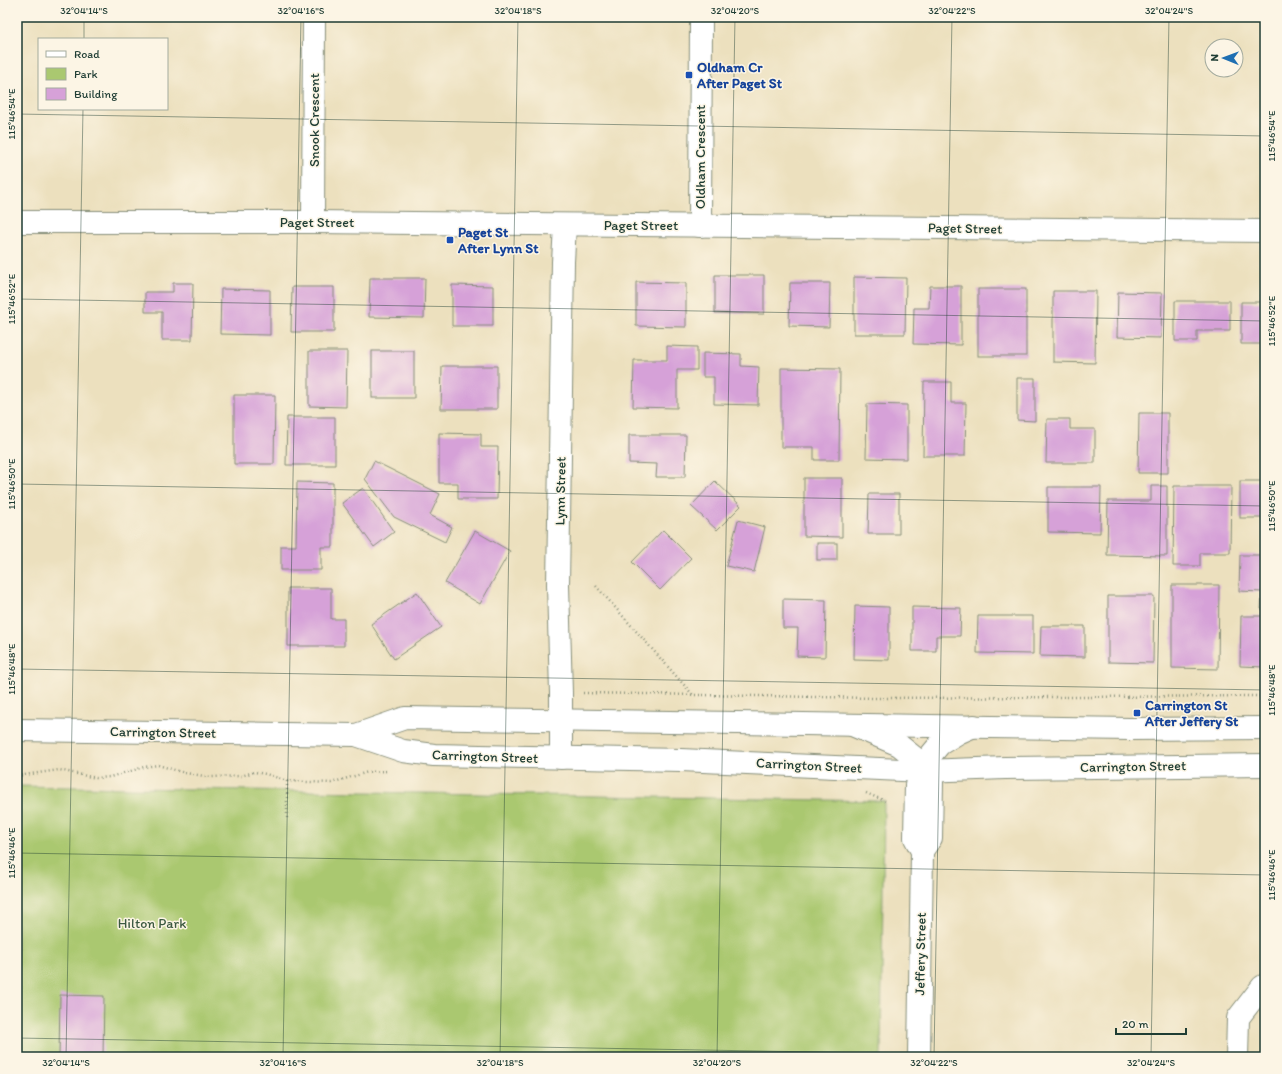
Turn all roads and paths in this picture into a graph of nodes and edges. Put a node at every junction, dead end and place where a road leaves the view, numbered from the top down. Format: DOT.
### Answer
graph roads {
  1 [pos="314,17"];
  2 [pos="701,17"];
  3 [pos="17,222"];
  4 [pos="313,222"];
  5 [pos="565,225"];
  6 [pos="700,226"];
  7 [pos="1265,231"];
  8 [pos="596,586"];
  9 [pos="582,693"];
  10 [pos="693,695"];
  11 [pos="1265,696"];
  12 [pos="561,720"];
  13 [pos="849,724"];
  14 [pos="974,726"];
  15 [pos="1265,728"];
  16 [pos="17,730"];
  17 [pos="356,735"];
  18 [pos="561,758"];
  19 [pos="1265,765"];
  20 [pos="924,770"];
  21 [pos="287,781"];
  22 [pos="287,819"];
  23 [pos="1265,985"];
  24 [pos="919,1057"];
  25 [pos="1237,1057"];
  1 -- 4 [label="street, Snook Crescent"];
  2 -- 6 [label="street, Oldham Crescent"];
  3 -- 4 [label="street, Paget Street"];
  4 -- 5 [label="street, Paget Street"];
  5 -- 6 [label="street, Paget Street"];
  5 -- 12 [label="street, Lynn Street"];
  6 -- 7 [label="street, Paget Street"];
  8 -- 10 [label="path"];
  9 -- 10 [label="path"];
  10 -- 11 [label="path"];
  12 -- 13 [label="street, Carrington Street"];
  12 -- 17 [label="street, Carrington Street"];
  12 -- 18 [label="street, Lynn Street"];
  13 -- 14 [label="street, Carrington Street"];
  13 -- 20 [label="street"];
  14 -- 15 [label="street, Carrington Street"];
  14 -- 20 [label="street, Jeffery Street"];
  16 -- 17 [label="street, Carrington Street"];
  17 -- 18 [label="street, Carrington Street"];
  18 -- 20 [label="street, Carrington Street"];
  19 -- 20 [label="street, Carrington Street"];
  20 -- 24 [label="street, Jeffery Street"];
  21 -- 22 [label="path"];
  23 -- 25 [label="street"];
}
